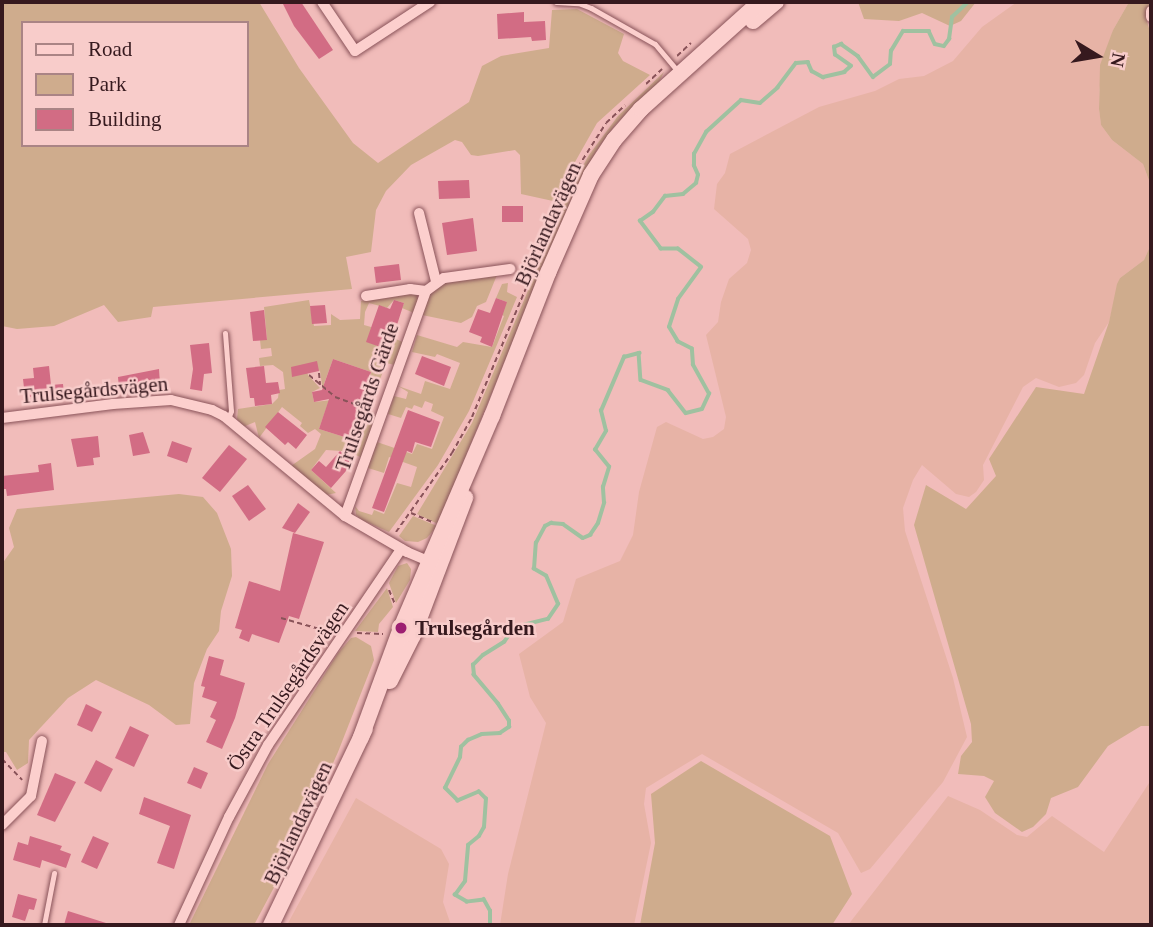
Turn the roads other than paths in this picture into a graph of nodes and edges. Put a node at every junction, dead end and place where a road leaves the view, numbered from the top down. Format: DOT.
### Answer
graph roads {
  1 [pos="322,2"];
  2 [pos="430,2"];
  3 [pos="556,2"];
  4 [pos="760,2"];
  5 [pos="776,2"];
  6 [pos="1151,11"];
  7 [pos="1151,17"];
  8 [pos="680,74"];
  9 [pos="419,213"];
  10 [pos="510,269"];
  11 [pos="436,281"];
  12 [pos="426,291"];
  13 [pos="366,296"];
  14 [pos="225,333"];
  15 [pos="2,418"];
  16 [pos="228,419"];
  17 [pos="345,516"];
  18 [pos="401,549"];
  19 [pos="435,563"];
  20 [pos="42,741"];
  21 [pos="2,825"];
  22 [pos="54,873"];
  23 [pos="44,925"];
  24 [pos="179,925"];
  25 [pos="271,925"];
  1 -- 2 [label="street"];
  3 -- 8 [label="lane"];
  4 -- 8 [label="street, Björlandavägen"];
  5 -- 8 [label="street, Björlandavägen"];
  6 -- 7 [label="street"];
  8 -- 19 [label="street, Björlandavägen"];
  9 -- 11 [label="street"];
  10 -- 11 [label="street"];
  11 -- 12 [label="street, Trulsegårds Gärde"];
  12 -- 13 [label="street, Trulsegårds Gärde"];
  12 -- 17 [label="street, Trulsegårds Gärde"];
  14 -- 16 [label="lane"];
  15 -- 16 [label="street, Trulsegårdsvägen"];
  16 -- 17 [label="street, Trulsegårdsvägen"];
  17 -- 18 [label="street, Trulsegårdsvägen"];
  18 -- 19 [label="street, Trulsegårdsvägen"];
  18 -- 24 [label="street, Östra Trulsegårdsvägen"];
  19 -- 25 [label="street, Björlandavägen"];
  20 -- 21 [label="street"];
  22 -- 23 [label="lane"];
}
